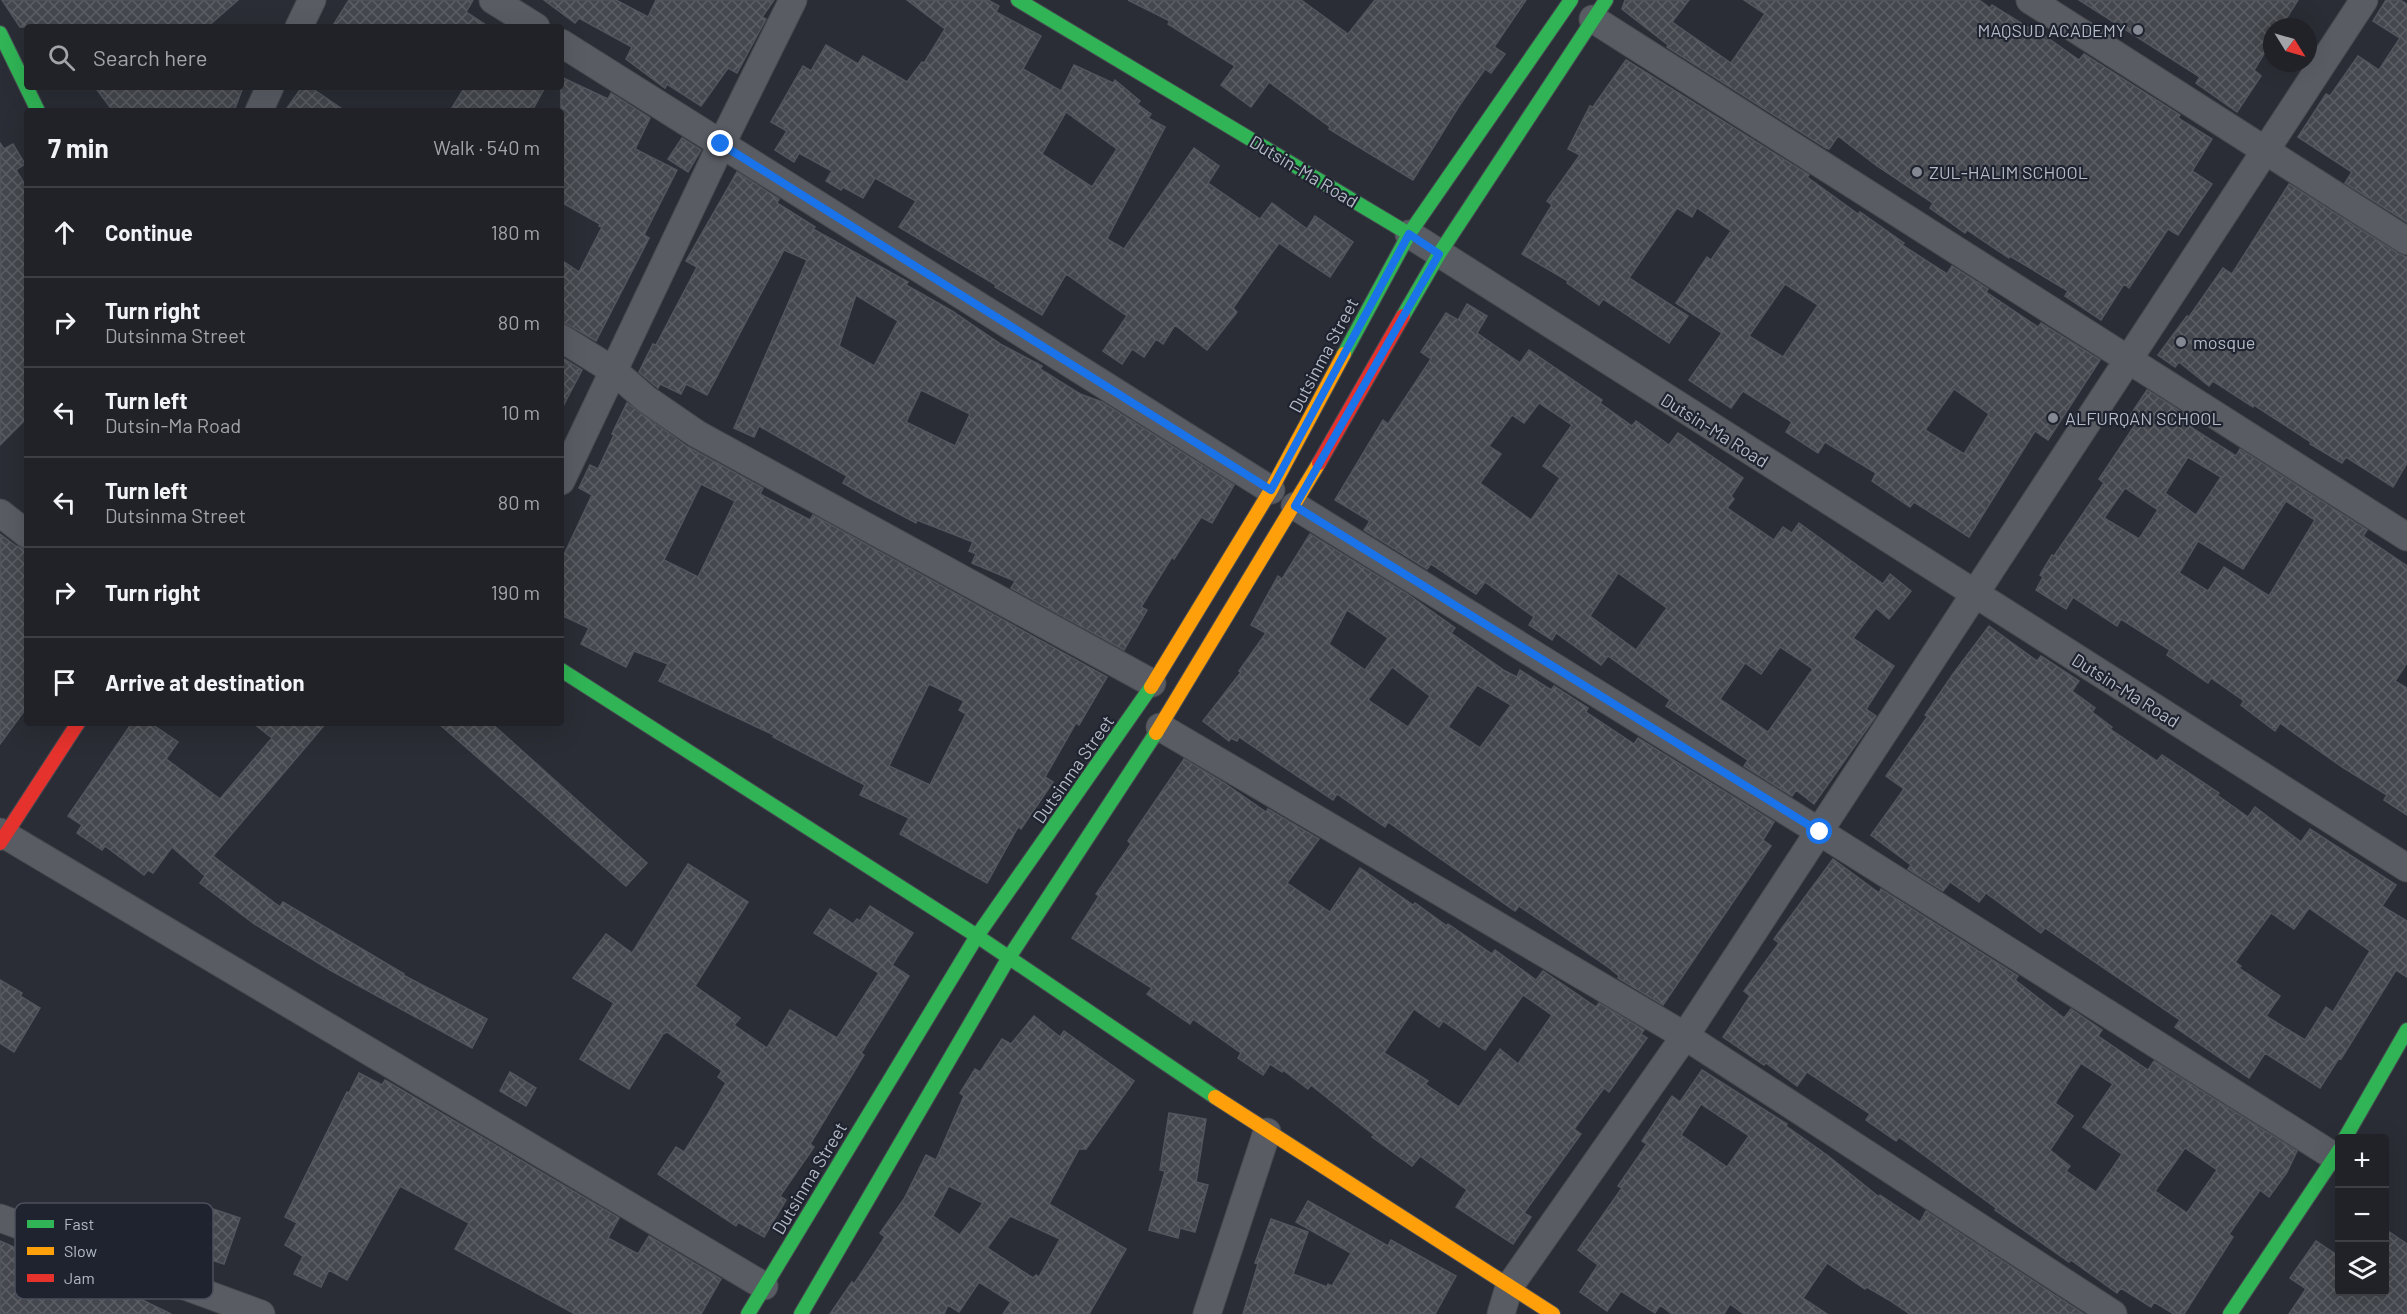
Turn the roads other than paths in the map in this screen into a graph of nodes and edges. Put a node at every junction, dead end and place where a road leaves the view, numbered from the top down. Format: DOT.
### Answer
graph roads {
  1 [pos="312,0"];
  2 [pos="493,0"];
  3 [pos="793,0"];
  4 [pos="1018,0"];
  5 [pos="1571,0"];
  6 [pos="2030,0"];
  7 [pos="2364,0"];
  8 [pos="1599,10"];
  9 [pos="300,24"];
  10 [pos="531,24"];
  11 [pos="0,33"];
  12 [pos="564,45"];
  13 [pos="24,82"];
  14 [pos="28,90"];
  15 [pos="269,90"];
  16 [pos="37,108"];
  17 [pos="260,108"];
  18 [pos="721,144"];
  19 [pos="2267,151"];
  20 [pos="1409,234"];
  21 [pos="2407,241"];
  22 [pos="1439,254"];
  23 [pos="564,340"];
  24 [pos="2129,360"];
  25 [pos="614,371"];
  26 [pos="564,475"];
  27 [pos="1271,490"];
  28 [pos="1295,506"];
  29 [pos="0,513"];
  30 [pos="24,532"];
  31 [pos="2407,537"];
  32 [pos="1976,595"];
  33 [pos="564,672"];
  34 [pos="1152,683"];
  35 [pos="76,726"];
  36 [pos="1160,727"];
  37 [pos="1820,832"];
  38 [pos="1,837"];
  39 [pos="2407,868"];
  40 [pos="978,936"];
  41 [pos="1008,958"];
  42 [pos="2407,1030"];
  43 [pos="1684,1036"];
  44 [pos="1267,1132"];
  45 [pos="2348,1134"];
  46 [pos="2335,1145"];
  47 [pos="2335,1156"];
  48 [pos="0,1218"];
  49 [pos="15,1224"];
  50 [pos="764,1286"];
  51 [pos="1509,1287"];
  52 [pos="213,1296"];
  53 [pos="261,1314"];
  54 [pos="748,1314"];
  55 [pos="801,1314"];
  56 [pos="1207,1314"];
  57 [pos="1501,1314"];
  58 [pos="1553,1314"];
  59 [pos="2113,1314"];
  60 [pos="2230,1314"];
  1 -- 9 [label="street"];
  2 -- 10 [label="street"];
  3 -- 18 [label="street"];
  4 -- 20 [label="street, Dutsin-Ma Road"];
  5 -- 20 [label="street, Dutsinma Street"];
  6 -- 19 [label="street"];
  7 -- 19 [label="street"];
  8 -- 22 [label="street"];
  8 -- 24 [label="street"];
  11 -- 13 [label="street"];
  12 -- 18 [label="street"];
  14 -- 16 [label="street"];
  15 -- 17 [label="street"];
  18 -- 25 [label="street"];
  18 -- 27 [label="street"];
  19 -- 21 [label="street"];
  19 -- 24 [label="street"];
  20 -- 22 [label="street, Dutsin-Ma Road"];
  20 -- 27 [label="street, Dutsinma Street"];
  22 -- 28 [label="street"];
  22 -- 32 [label="street, Dutsin-Ma Road"];
  23 -- 25 [label="street"];
  24 -- 31 [label="street"];
  24 -- 32 [label="street"];
  25 -- 26 [label="street"];
  25 -- 34 [label="street"];
  27 -- 34 [label="street, Dutsinma Street"];
  28 -- 36 [label="street"];
  28 -- 37 [label="street"];
  29 -- 30 [label="street"];
  32 -- 37 [label="street"];
  32 -- 39 [label="street, Dutsin-Ma Road"];
  33 -- 40 [label="street"];
  34 -- 40 [label="street, Dutsinma Street"];
  35 -- 38 [label="street"];
  36 -- 41 [label="street"];
  36 -- 43 [label="street"];
  37 -- 43 [label="street"];
  37 -- 46 [label="street"];
  38 -- 50 [label="street"];
  40 -- 41 [label="street"];
  40 -- 50 [label="street, Dutsinma Street"];
  41 -- 44 [label="street"];
  41 -- 55 [label="street"];
  42 -- 45 [label="street"];
  43 -- 51 [label="street"];
  43 -- 59 [label="street"];
  44 -- 51 [label="street"];
  44 -- 56 [label="street"];
  47 -- 60 [label="street"];
  48 -- 49 [label="street"];
  50 -- 54 [label="street, Dutsinma Street"];
  51 -- 57 [label="street"];
  51 -- 58 [label="street"];
  52 -- 53 [label="street"];
}
